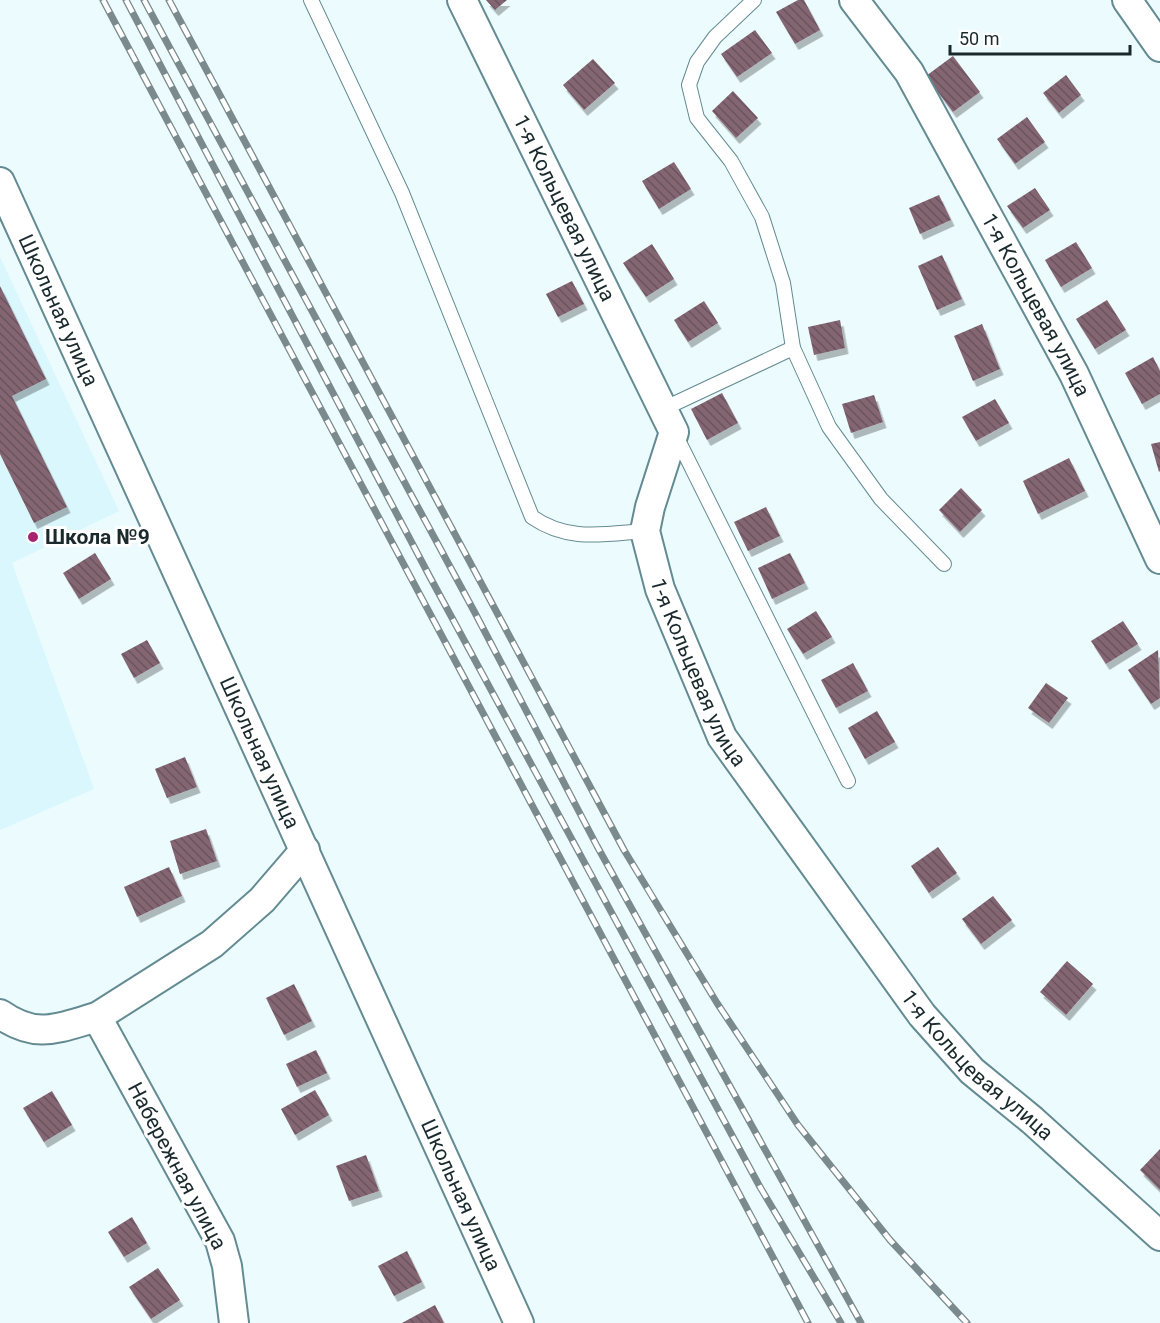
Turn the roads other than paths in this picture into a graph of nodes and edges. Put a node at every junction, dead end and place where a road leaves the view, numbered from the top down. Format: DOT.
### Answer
graph roads {
  1 [pos="311,0"];
  2 [pos="462,0"];
  3 [pos="754,0"];
  4 [pos="854,0"];
  5 [pos="1127,0"];
  6 [pos="1160,47"];
  7 [pos="0,182"];
  8 [pos="793,348"];
  9 [pos="668,420"];
  10 [pos="645,531"];
  11 [pos="1160,559"];
  12 [pos="944,564"];
  13 [pos="848,781"];
  14 [pos="305,850"];
  15 [pos="0,1014"];
  16 [pos="97,1017"];
  17 [pos="1160,1236"];
  18 [pos="234,1323"];
  19 [pos="519,1323"];
  1 -- 10 [label="lane"];
  2 -- 9 [label="street, 1-я Кольцевая улица"];
  3 -- 8 [label="lane"];
  4 -- 11 [label="street, 1-я Кольцевая улица"];
  5 -- 6 [label="street"];
  7 -- 14 [label="street, Школьная улица"];
  8 -- 9 [label="lane"];
  8 -- 12 [label="lane"];
  9 -- 10 [label="street, 1-я Кольцевая улица"];
  9 -- 13 [label="lane"];
  10 -- 17 [label="street, 1-я Кольцевая улица"];
  14 -- 16 [label="street"];
  14 -- 19 [label="street, Школьная улица"];
  15 -- 16 [label="street"];
  16 -- 18 [label="street, Набережная улица"];
}
